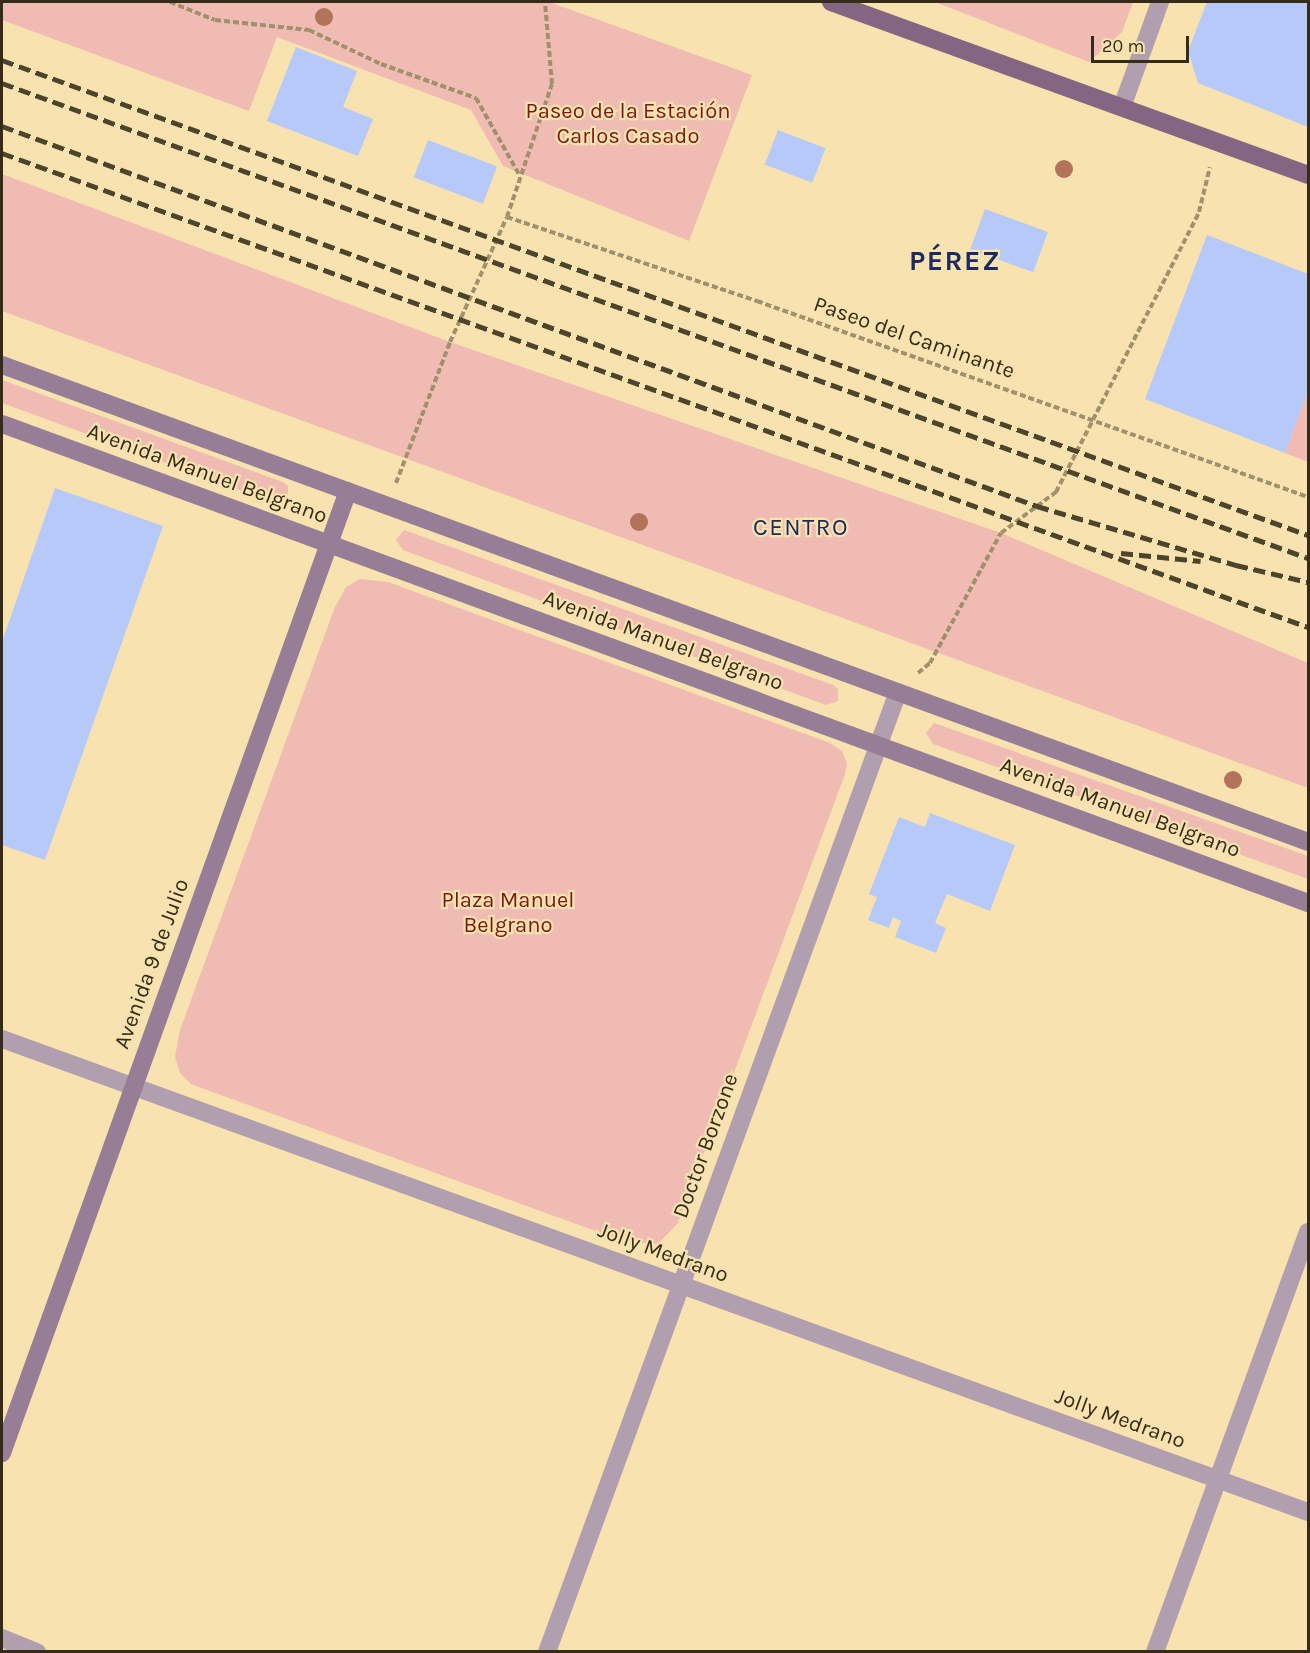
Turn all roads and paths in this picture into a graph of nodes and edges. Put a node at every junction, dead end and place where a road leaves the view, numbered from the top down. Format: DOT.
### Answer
graph roads {
  1 [pos="170,2"];
  2 [pos="545,2"];
  3 [pos="831,2"];
  4 [pos="1160,2"];
  5 [pos="1122,107"];
  6 [pos="1216,142"];
  7 [pos="1308,175"];
  8 [pos="521,176"];
  9 [pos="507,217"];
  10 [pos="2,365"];
  11 [pos="1095,419"];
  12 [pos="2,424"];
  13 [pos="348,491"];
  14 [pos="1308,497"];
  15 [pos="383,504"];
  16 [pos="329,544"];
  17 [pos="898,692"];
  18 [pos="878,745"];
  19 [pos="1308,842"];
  20 [pos="1308,903"];
  21 [pos="2,1039"];
  22 [pos="134,1087"];
  23 [pos="1308,1232"];
  24 [pos="681,1286"];
  25 [pos="2,1453"];
  26 [pos="1218,1480"];
  27 [pos="1308,1512"];
  28 [pos="2,1638"];
  29 [pos="37,1652"];
  30 [pos="547,1652"];
  31 [pos="1155,1652"];
  1 -- 8 [label="path"];
  2 -- 8 [label="path"];
  3 -- 5 [label="main road"];
  4 -- 5 [label="street"];
  5 -- 6 [label="main road"];
  6 -- 7 [label="main road"];
  6 -- 11 [label="path"];
  8 -- 9 [label="path"];
  9 -- 11 [label="path, Paseo del Caminante"];
  9 -- 15 [label="path"];
  10 -- 13 [label="main road, Avenida Manuel Belgrano"];
  11 -- 14 [label="path, Paseo del Caminante"];
  11 -- 17 [label="path"];
  12 -- 16 [label="main road, Avenida Manuel Belgrano"];
  13 -- 15 [label="main road, Avenida Manuel Belgrano"];
  13 -- 16 [label="main road, Avenida 9 de Julio"];
  15 -- 17 [label="main road, Avenida Manuel Belgrano"];
  16 -- 18 [label="main road, Avenida Manuel Belgrano"];
  16 -- 22 [label="main road, Avenida 9 de Julio"];
  17 -- 18 [label="street, Doctor Borzone"];
  17 -- 19 [label="main road, Avenida Manuel Belgrano"];
  18 -- 20 [label="main road, Avenida Manuel Belgrano"];
  18 -- 24 [label="street, Doctor Borzone"];
  21 -- 22 [label="street, Jolly Medrano"];
  22 -- 24 [label="street, Jolly Medrano"];
  22 -- 25 [label="main road, Avenida 9 de Julio"];
  23 -- 26 [label="street"];
  24 -- 26 [label="street, Jolly Medrano"];
  24 -- 30 [label="street, Doctor Borzone"];
  26 -- 27 [label="street, Jolly Medrano"];
  26 -- 31 [label="street"];
  28 -- 29 [label="street"];
}
